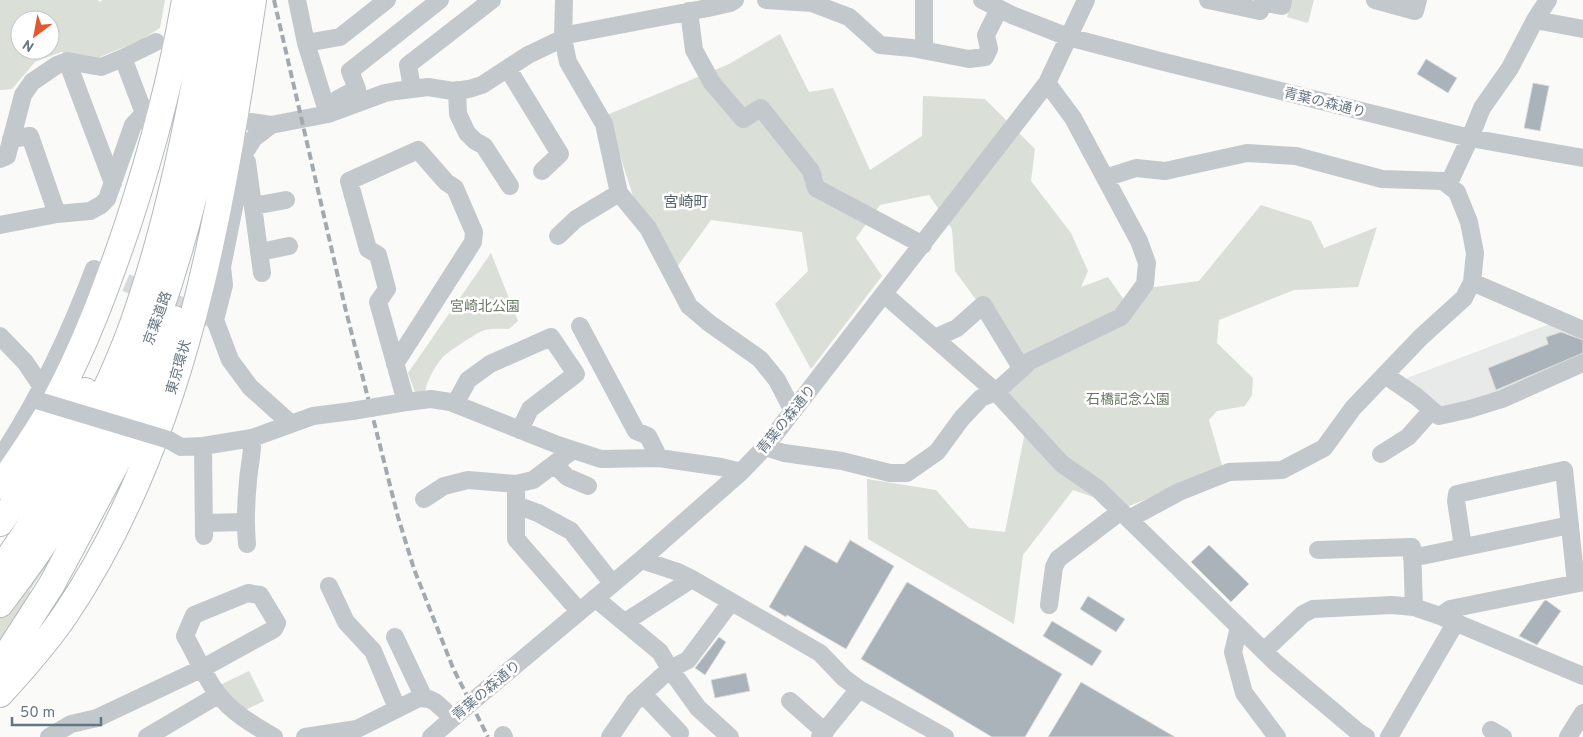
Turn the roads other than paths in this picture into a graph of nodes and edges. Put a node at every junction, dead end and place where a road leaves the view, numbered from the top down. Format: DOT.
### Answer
graph roads {
  1 [pos="184,0"];
  2 [pos="210,0"];
  3 [pos="229,0"];
  4 [pos="253,0"];
  5 [pos="297,0"];
  6 [pos="386,0"];
  7 [pos="440,0"];
  8 [pos="492,0"];
  9 [pos="564,0"];
  10 [pos="735,0"];
  11 [pos="766,0"];
  12 [pos="924,0"];
  13 [pos="982,0"];
  14 [pos="1086,0"];
  15 [pos="1208,0"];
  16 [pos="1283,0"];
  17 [pos="1375,0"];
  18 [pos="1418,0"];
  19 [pos="813,1"];
  20 [pos="1545,2"];
  21 [pos="999,9"];
  22 [pos="689,11"];
  23 [pos="1535,20"];
  24 [pos="1583,29"];
  25 [pos="1068,36"];
  26 [pos="563,38"];
  27 [pos="156,42"];
  28 [pos="306,43"];
  29 [pos="924,50"];
  30 [pos="123,58"];
  31 [pos="222,58"];
  32 [pos="67,61"];
  33 [pos="508,69"];
  34 [pos="1048,83"];
  35 [pos="412,88"];
  36 [pos="457,90"];
  37 [pos="338,99"];
  38 [pos="328,114"];
  39 [pos="251,122"];
  40 [pos="272,125"];
  41 [pos="9,128"];
  42 [pos="1470,138"];
  43 [pos="245,152"];
  44 [pos="1583,158"];
  45 [pos="0,159"];
  46 [pos="542,171"];
  47 [pos="1105,178"];
  48 [pos="113,183"];
  49 [pos="1448,185"];
  50 [pos="510,186"];
  51 [pos="620,193"];
  52 [pos="286,200"];
  53 [pos="254,206"];
  54 [pos="57,214"];
  55 [pos="0,225"];
  56 [pos="558,236"];
  57 [pos="923,244"];
  58 [pos="289,246"];
  59 [pos="260,252"];
  60 [pos="154,260"];
  61 [pos="94,269"];
  62 [pos="262,273"];
  63 [pos="1472,282"];
  64 [pos="884,294"];
  65 [pos="580,326"];
  66 [pos="1583,330"];
  67 [pos="0,336"];
  68 [pos="935,338"];
  69 [pos="1583,363"];
  70 [pos="395,364"];
  71 [pos="1022,369"];
  72 [pos="1385,375"];
  73 [pos="996,392"];
  74 [pos="39,393"];
  75 [pos="406,402"];
  76 [pos="455,404"];
  77 [pos="1432,410"];
  78 [pos="793,412"];
  79 [pos="290,423"];
  80 [pos="520,430"];
  81 [pos="252,438"];
  82 [pos="203,446"];
  83 [pos="765,447"];
  84 [pos="573,450"];
  85 [pos="1381,454"];
  86 [pos="0,458"];
  87 [pos="659,458"];
  88 [pos="554,464"];
  89 [pos="741,472"];
  90 [pos="516,484"];
  91 [pos="0,486"];
  92 [pos="588,486"];
  93 [pos="424,499"];
  94 [pos="516,505"];
  95 [pos="1125,515"];
  96 [pos="245,522"];
  97 [pos="0,523"];
  98 [pos="1570,525"];
  99 [pos="247,544"];
  100 [pos="1463,547"];
  101 [pos="1318,550"];
  102 [pos="1412,558"];
  103 [pos="641,560"];
  104 [pos="0,569"];
  105 [pos="692,579"];
  106 [pos="1580,582"];
  107 [pos="612,583"];
  108 [pos="329,586"];
  109 [pos="595,598"];
  110 [pos="731,602"];
  111 [pos="0,604"];
  112 [pos="1049,605"];
  113 [pos="1414,607"];
  114 [pos="579,610"];
  115 [pos="1448,619"];
  116 [pos="625,622"];
  117 [pos="1239,627"];
  118 [pos="395,636"];
  119 [pos="1264,651"];
  120 [pos="0,665"];
  121 [pos="203,668"];
  122 [pos="670,669"];
  123 [pos="1583,676"];
  124 [pos="859,689"];
  125 [pos="0,694"];
  126 [pos="218,694"];
  127 [pos="643,694"];
  128 [pos="424,698"];
  129 [pos="790,702"];
  130 [pos="397,708"];
  131 [pos="1583,713"];
  132 [pos="453,718"];
  133 [pos="680,733"];
  134 [pos="719,734"];
  135 [pos="822,734"];
  136 [pos="612,736"];
  137 [pos="1572,736"];
  138 [pos="49,737"];
  139 [pos="147,737"];
  140 [pos="274,737"];
  141 [pos="305,737"];
  142 [pos="431,737"];
  143 [pos="944,737"];
  144 [pos="1277,737"];
  145 [pos="1366,737"];
  146 [pos="1389,737"];
  1 -- 91 [label="highway"];
  2 -- 60 [label="highway, 京葉道路"];
  3 -- 31 [label="highway, 京葉道路"];
  4 -- 125 [label="highway, 東京環状"];
  5 -- 28 [label="street"];
  6 -- 28 [label="street"];
  7 -- 37 [label="street"];
  8 -- 35 [label="street"];
  9 -- 26 [label="street"];
  10 -- 22 [label="street"];
  11 -- 19 [label="street"];
  12 -- 29 [label="street"];
  13 -- 21 [label="street, 青葉の森通り"];
  14 -- 25 [label="street"];
  15 -- 16 [label="street"];
  17 -- 18 [label="street"];
  19 -- 29 [label="street"];
  20 -- 23 [label="street"];
  21 -- 25 [label="street, 青葉の森通り"];
  21 -- 29 [label="street"];
  22 -- 26 [label="street"];
  22 -- 57 [label="street"];
  23 -- 24 [label="street"];
  23 -- 42 [label="street"];
  25 -- 34 [label="street, 青葉の森通り"];
  25 -- 42 [label="street, 青葉の森通り"];
  26 -- 33 [label="street"];
  26 -- 51 [label="street"];
  27 -- 30 [label="street"];
  28 -- 38 [label="street"];
  30 -- 32 [label="street"];
  30 -- 48 [label="street"];
  31 -- 111 [label="highway, 京葉道路"];
  31 -- 120 [label="highway"];
  32 -- 41 [label="street"];
  32 -- 48 [label="street"];
  33 -- 36 [label="street"];
  33 -- 46 [label="street"];
  34 -- 47 [label="street"];
  34 -- 57 [label="street, 青葉の森通り"];
  35 -- 36 [label="street"];
  35 -- 38 [label="street"];
  36 -- 50 [label="street"];
  38 -- 40 [label="street"];
  39 -- 40 [label="street"];
  40 -- 43 [label="street"];
  41 -- 45 [label="street"];
  41 -- 54 [label="street"];
  42 -- 44 [label="street, 青葉の森通り"];
  42 -- 49 [label="street"];
  43 -- 53 [label="street"];
  43 -- 79 [label="street"];
  47 -- 49 [label="street"];
  47 -- 71 [label="street"];
  48 -- 54 [label="street"];
  49 -- 63 [label="street"];
  51 -- 56 [label="street"];
  51 -- 78 [label="street"];
  52 -- 53 [label="street"];
  53 -- 59 [label="street"];
  54 -- 55 [label="street"];
  57 -- 64 [label="street, 青葉の森通り"];
  58 -- 59 [label="street"];
  59 -- 62 [label="street"];
  60 -- 97 [label="highway"];
  60 -- 104 [label="highway, 京葉道路"];
  61 -- 74 [label="street"];
  63 -- 66 [label="street"];
  63 -- 72 [label="street"];
  64 -- 68 [label="street"];
  64 -- 78 [label="street, 青葉の森通り"];
  65 -- 87 [label="street"];
  67 -- 74 [label="street"];
  68 -- 71 [label="street"];
  68 -- 73 [label="street"];
  69 -- 77 [label="street"];
  70 -- 70 [label="street"];
  70 -- 75 [label="street"];
  71 -- 73 [label="street"];
  72 -- 77 [label="street"];
  72 -- 95 [label="street"];
  73 -- 83 [label="street"];
  73 -- 95 [label="street"];
  74 -- 82 [label="street, bridge"];
  74 -- 86 [label="street"];
  75 -- 76 [label="street"];
  75 -- 79 [label="street, bridge"];
  76 -- 80 [label="street"];
  76 -- 80 [label="street"];
  77 -- 85 [label="street"];
  78 -- 83 [label="street, 青葉の森通り"];
  79 -- 81 [label="street"];
  80 -- 84 [label="street"];
  81 -- 82 [label="street"];
  81 -- 96 [label="street"];
  82 -- 96 [label="street"];
  83 -- 89 [label="street, 青葉の森通り"];
  84 -- 87 [label="street"];
  84 -- 88 [label="street"];
  87 -- 89 [label="street"];
  88 -- 90 [label="street"];
  88 -- 92 [label="street"];
  89 -- 103 [label="street, 青葉の森通り"];
  90 -- 93 [label="street"];
  90 -- 94 [label="street"];
  94 -- 107 [label="street"];
  94 -- 114 [label="street"];
  95 -- 112 [label="street"];
  95 -- 117 [label="street"];
  96 -- 99 [label="street"];
  98 -- 100 [label="street"];
  98 -- 100 [label="street"];
  98 -- 106 [label="street"];
  100 -- 102 [label="street"];
  101 -- 102 [label="street"];
  102 -- 113 [label="street"];
  103 -- 105 [label="street"];
  103 -- 107 [label="street, 青葉の森通り"];
  105 -- 110 [label="street"];
  105 -- 116 [label="street"];
  106 -- 115 [label="street"];
  107 -- 109 [label="street, 青葉の森通り"];
  108 -- 130 [label="street"];
  109 -- 114 [label="street, 青葉の森通り"];
  109 -- 116 [label="street"];
  110 -- 122 [label="street"];
  110 -- 124 [label="street"];
  113 -- 115 [label="street"];
  113 -- 119 [label="street"];
  114 -- 132 [label="street, 青葉の森通り, bridge"];
  115 -- 123 [label="street"];
  115 -- 146 [label="street"];
  116 -- 122 [label="street"];
  117 -- 119 [label="street"];
  117 -- 144 [label="street"];
  118 -- 128 [label="street"];
  119 -- 145 [label="street"];
  121 -- 121 [label="street"];
  121 -- 126 [label="street"];
  121 -- 138 [label="street"];
  122 -- 127 [label="street"];
  122 -- 134 [label="street"];
  124 -- 135 [label="street"];
  124 -- 143 [label="street"];
  126 -- 139 [label="street"];
  126 -- 140 [label="street"];
  127 -- 133 [label="street"];
  127 -- 136 [label="street"];
  128 -- 130 [label="street"];
  128 -- 132 [label="street"];
  129 -- 135 [label="street"];
  130 -- 141 [label="street"];
  131 -- 137 [label="street"];
  132 -- 142 [label="street, 青葉の森通り"];
}
